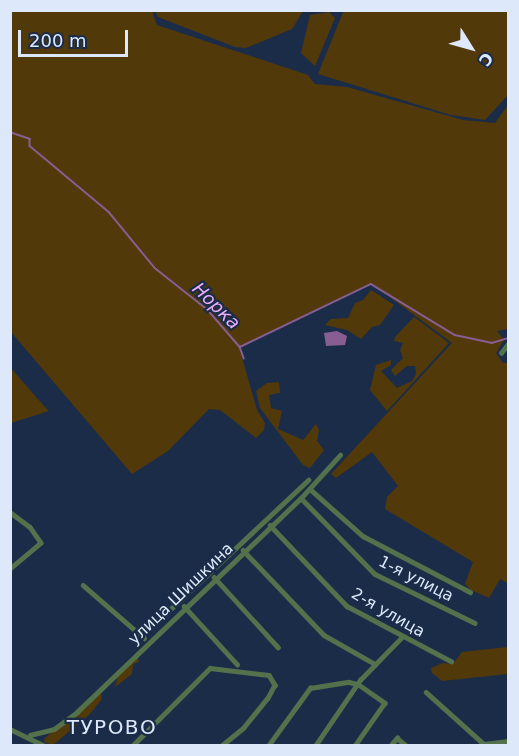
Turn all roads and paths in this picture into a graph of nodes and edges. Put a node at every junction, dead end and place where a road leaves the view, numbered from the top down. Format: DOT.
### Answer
graph roads {
  1 [pos="508,344"];
  2 [pos="501,353"];
  3 [pos="340,455"];
  4 [pos="308,480"];
  5 [pos="310,489"];
  6 [pos="301,498"];
  7 [pos="11,516"];
  8 [pos="270,525"];
  9 [pos="243,550"];
  10 [pos="10,569"];
  11 [pos="213,577"];
  12 [pos="83,585"];
  13 [pos="470,592"];
  14 [pos="184,606"];
  15 [pos="475,623"];
  16 [pos="142,636"];
  17 [pos="402,637"];
  18 [pos="148,641"];
  19 [pos="278,647"];
  20 [pos="451,661"];
  21 [pos="237,663"];
  22 [pos="375,664"];
  23 [pos="358,684"];
  24 [pos="426,692"];
  25 [pos="10,729"];
  26 [pos="30,735"];
  27 [pos="508,741"];
  28 [pos="45,746"];
  29 [pos="132,746"];
  30 [pos="222,746"];
  31 [pos="268,746"];
  32 [pos="315,746"];
  33 [pos="355,746"];
  34 [pos="390,746"];
  35 [pos="407,746"];
  1 -- 2 [label="street"];
  3 -- 5 [label="street, улица Шишкина"];
  4 -- 16 [label="street"];
  5 -- 6 [label="street, улица Шишкина"];
  5 -- 13 [label="street"];
  6 -- 8 [label="street, улица Шишкина"];
  6 -- 15 [label="street, 1-я улица"];
  7 -- 10 [label="street"];
  8 -- 9 [label="street, улица Шишкина"];
  8 -- 17 [label="street, 2-я улица"];
  9 -- 11 [label="street, улица Шишкина"];
  9 -- 22 [label="street"];
  11 -- 14 [label="street, улица Шишкина"];
  11 -- 19 [label="street"];
  12 -- 16 [label="street"];
  14 -- 18 [label="street, улица Шишкина"];
  14 -- 21 [label="street"];
  16 -- 18 [label="street"];
  17 -- 20 [label="street, 2-я улица"];
  17 -- 22 [label="street"];
  18 -- 26 [label="street, улица Шишкина"];
  22 -- 23 [label="street"];
  23 -- 31 [label="street"];
  23 -- 32 [label="street"];
  23 -- 33 [label="street"];
  24 -- 27 [label="street"];
  25 -- 26 [label="street"];
  26 -- 28 [label="street"];
  29 -- 30 [label="street"];
  34 -- 35 [label="street"];
}
